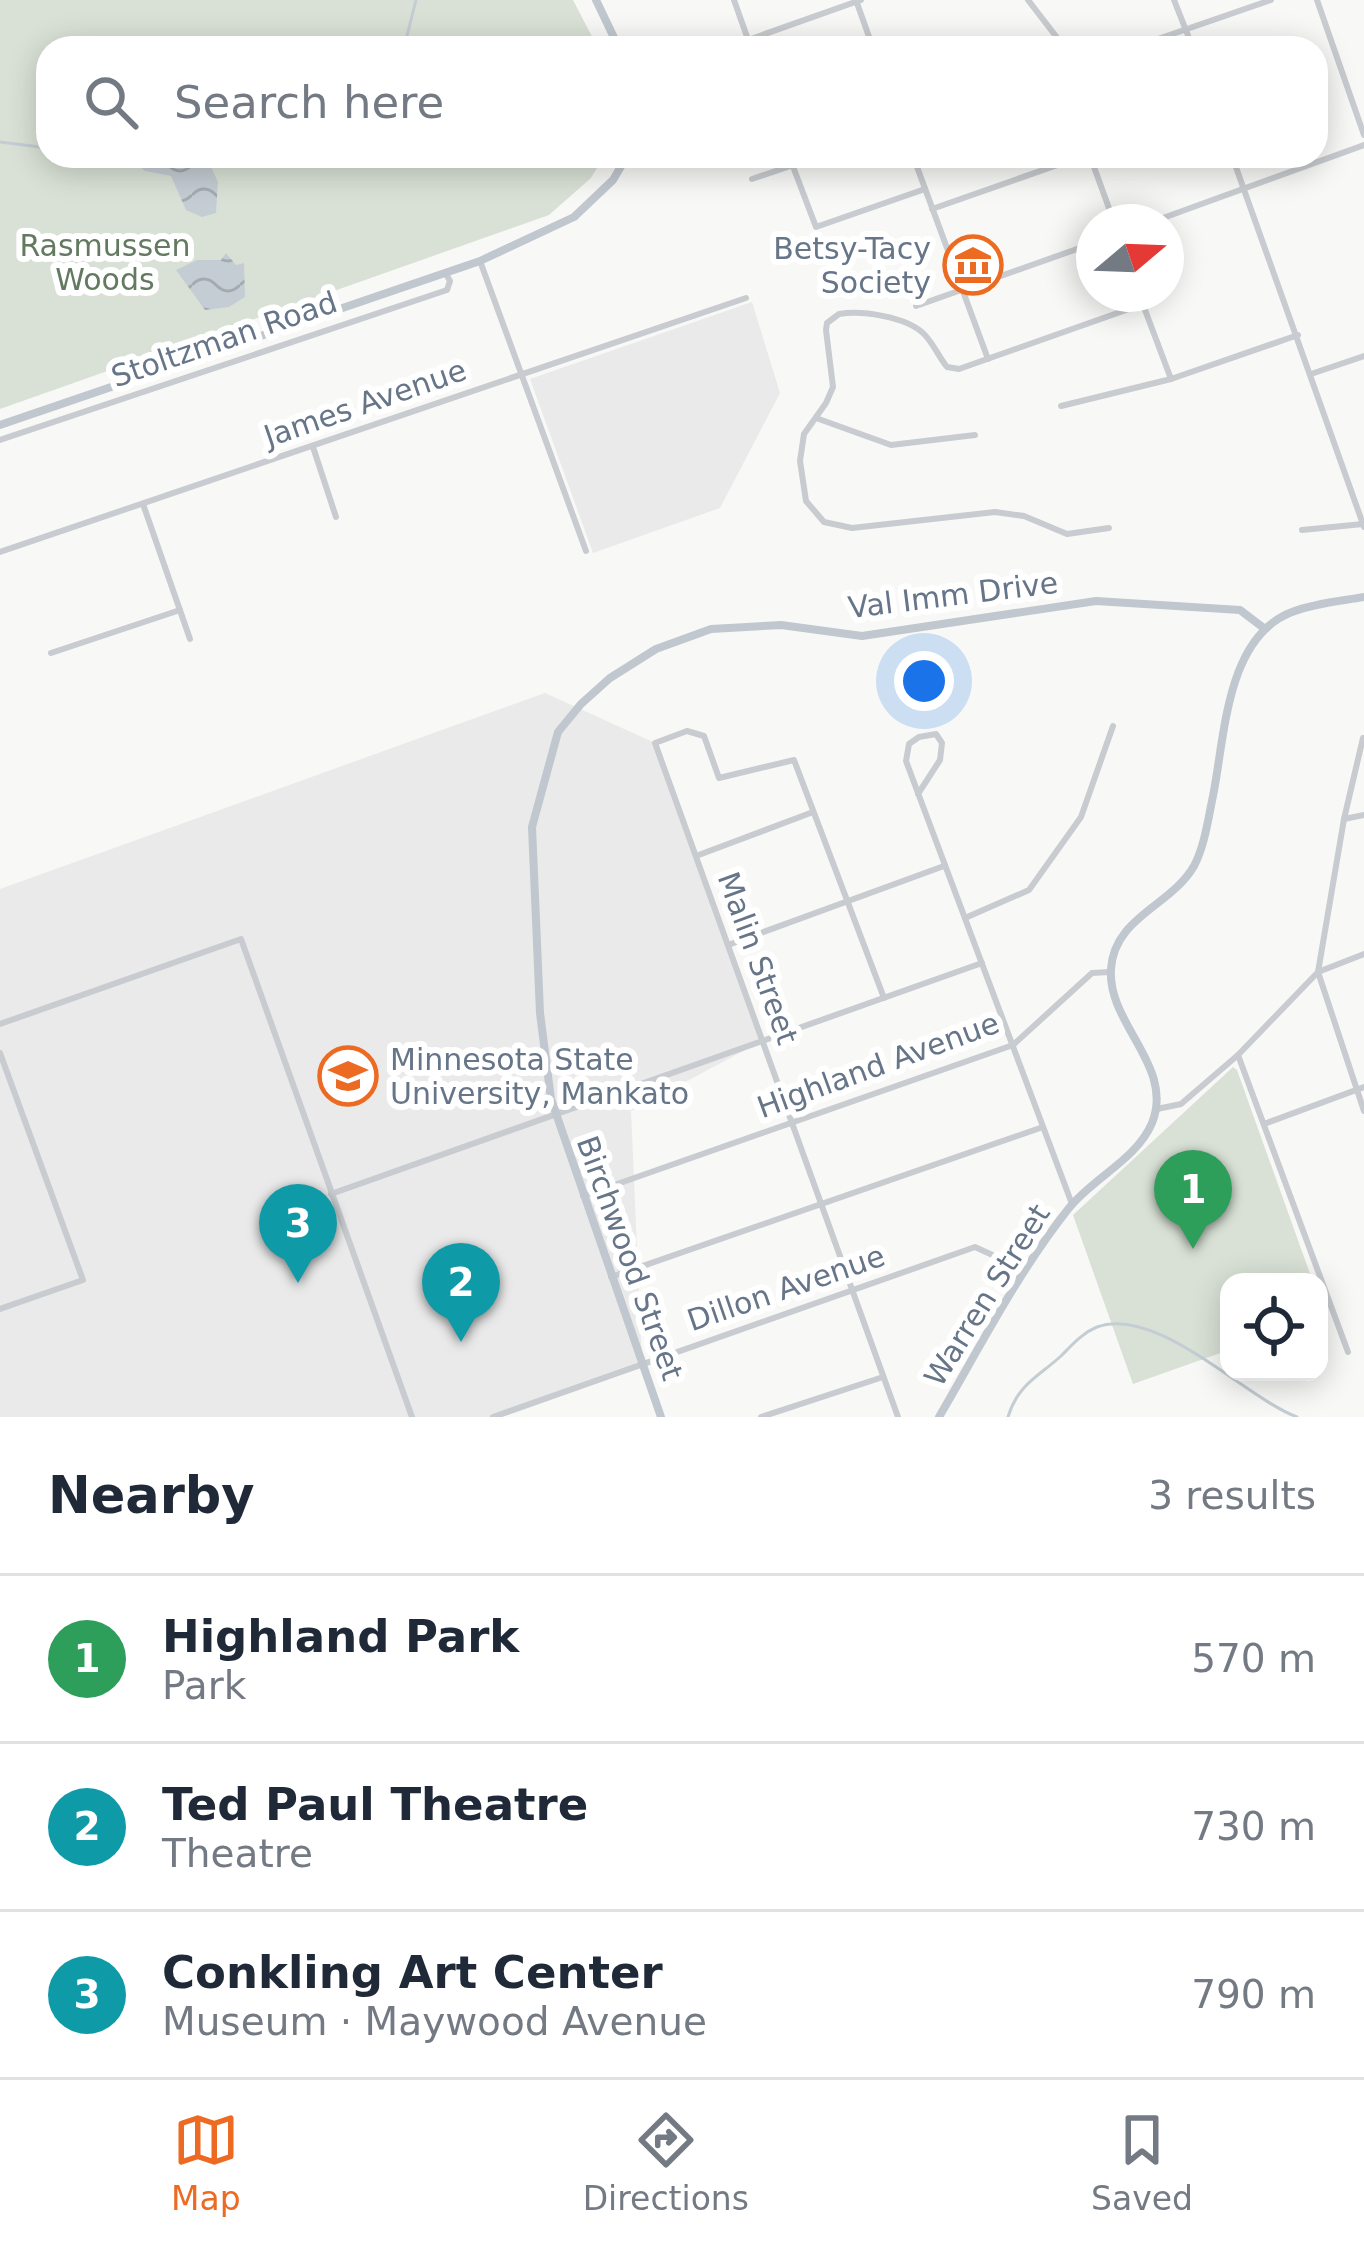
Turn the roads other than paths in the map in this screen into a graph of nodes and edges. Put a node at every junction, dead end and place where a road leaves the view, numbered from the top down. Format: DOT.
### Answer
graph roads {
  1 [pos="596,0"];
  2 [pos="734,0"];
  3 [pos="1028,0"];
  4 [pos="1174,0"];
  5 [pos="1271,0"];
  6 [pos="1317,0"];
  7 [pos="858,1"];
  8 [pos="1186,29"];
  9 [pos="614,36"];
  10 [pos="747,36"];
  11 [pos="770,36"];
  12 [pos="869,36"];
  13 [pos="1056,36"];
  14 [pos="1166,36"];
  15 [pos="1189,36"];
  16 [pos="1364,135"];
  17 [pos="1364,145"];
  18 [pos="1328,158"];
  19 [pos="620,168"];
  20 [pos="786,168"];
  21 [pos="793,168"];
  22 [pos="917,168"];
  23 [pos="1051,168"];
  24 [pos="1091,168"];
  25 [pos="1236,168"];
  26 [pos="1301,168"];
  27 [pos="752,179"];
  28 [pos="925,189"];
  29 [pos="1244,189"];
  30 [pos="1106,204"];
  31 [pos="932,209"];
  32 [pos="1184,211"];
  33 [pos="1076,250"];
  34 [pos="480,261"];
  35 [pos="446,274"];
  36 [pos="962,291"];
  37 [pos="746,298"];
  38 [pos="916,307"];
  39 [pos="1120,312"];
  40 [pos="1146,312"];
  41 [pos="1298,335"];
  42 [pos="1364,356"];
  43 [pos="988,359"];
  44 [pos="1312,374"];
  45 [pos="523,375"];
  46 [pos="1171,379"];
  47 [pos="1061,406"];
  48 [pos="816,418"];
  49 [pos="0,424"];
  50 [pos="975,435"];
  51 [pos="0,440"];
  52 [pos="314,447"];
  53 [pos="143,504"];
  54 [pos="336,518"];
  55 [pos="1364,526"];
  56 [pos="1109,528"];
  57 [pos="1302,530"];
  58 [pos="586,551"];
  59 [pos="0,552"];
  60 [pos="1364,597"];
  61 [pos="180,610"];
  62 [pos="1265,629"];
  63 [pos="190,639"];
  64 [pos="51,653"];
  65 [pos="1113,726"];
  66 [pos="1363,739"];
  67 [pos="918,794"];
  68 [pos="813,812"];
  69 [pos="1364,815"];
  70 [pos="1344,819"];
  71 [pos="696,856"];
  72 [pos="945,866"];
  73 [pos="848,900"];
  74 [pos="965,918"];
  75 [pos="728,945"];
  76 [pos="1364,954"];
  77 [pos="982,963"];
  78 [pos="1110,972"];
  79 [pos="1318,973"];
  80 [pos="884,998"];
  81 [pos="0,1024"];
  82 [pos="763,1041"];
  83 [pos="1013,1046"];
  84 [pos="0,1053"];
  85 [pos="1238,1055"];
  86 [pos="1360,1088"];
  87 [pos="1157,1109"];
  88 [pos="1364,1112"];
  89 [pos="554,1114"];
  90 [pos="792,1123"];
  91 [pos="1264,1124"];
  92 [pos="1043,1127"];
  93 [pos="331,1194"];
  94 [pos="583,1196"];
  95 [pos="822,1204"];
  96 [pos="1072,1204"];
  97 [pos="1025,1270"];
  98 [pos="611,1276"];
  99 [pos="853,1290"];
  100 [pos="0,1309"];
  101 [pos="1348,1352"];
  102 [pos="642,1364"];
  103 [pos="884,1377"];
  104 [pos="412,1417"];
  105 [pos="493,1417"];
  106 [pos="661,1417"];
  107 [pos="761,1417"];
  108 [pos="898,1417"];
  109 [pos="939,1417"];
  1 -- 9 [label="street"];
  2 -- 10 [label="street"];
  3 -- 13 [label="street"];
  4 -- 8 [label="street"];
  5 -- 8 [label="street"];
  6 -- 16 [label="street"];
  7 -- 11 [label="street"];
  7 -- 12 [label="street"];
  8 -- 14 [label="street"];
  8 -- 15 [label="street"];
  17 -- 18 [label="street"];
  19 -- 34 [label="street, Stoltzman Road"];
  20 -- 27 [label="street"];
  21 -- 28 [label="street"];
  22 -- 28 [label="street"];
  23 -- 31 [label="street"];
  24 -- 30 [label="street"];
  25 -- 29 [label="street"];
  26 -- 29 [label="street"];
  28 -- 31 [label="street"];
  29 -- 32 [label="street"];
  29 -- 41 [label="street"];
  31 -- 36 [label="street"];
  33 -- 36 [label="street"];
  34 -- 35 [label="street, Stoltzman Road"];
  34 -- 45 [label="street"];
  35 -- 49 [label="street, Stoltzman Road"];
  35 -- 51 [label="street, Stoltzman Road"];
  36 -- 38 [label="street"];
  36 -- 43 [label="street"];
  37 -- 45 [label="street, James Avenue"];
  39 -- 43 [label="street"];
  40 -- 46 [label="street"];
  41 -- 44 [label="street"];
  41 -- 46 [label="street"];
  42 -- 44 [label="street"];
  43 -- 48 [label="street"];
  44 -- 55 [label="street"];
  45 -- 52 [label="street, James Avenue"];
  45 -- 58 [label="street"];
  46 -- 47 [label="street"];
  48 -- 50 [label="street"];
  48 -- 56 [label="street"];
  52 -- 53 [label="street, James Avenue"];
  52 -- 54 [label="street"];
  53 -- 59 [label="street, James Avenue"];
  53 -- 61 [label="street"];
  55 -- 57 [label="street"];
  60 -- 62 [label="street"];
  61 -- 63 [label="street"];
  61 -- 64 [label="street"];
  62 -- 78 [label="street"];
  62 -- 89 [label="street, Val Imm Drive"];
  65 -- 74 [label="street"];
  66 -- 70 [label="street"];
  67 -- 67 [label="street"];
  67 -- 72 [label="street"];
  68 -- 71 [label="street"];
  68 -- 71 [label="street, Malin Street"];
  68 -- 73 [label="street"];
  69 -- 70 [label="street"];
  70 -- 79 [label="street"];
  71 -- 75 [label="street, Malin Street"];
  72 -- 73 [label="street"];
  72 -- 74 [label="street"];
  73 -- 75 [label="street"];
  73 -- 80 [label="street"];
  74 -- 77 [label="street"];
  75 -- 82 [label="street, Malin Street"];
  76 -- 79 [label="street"];
  77 -- 80 [label="street"];
  77 -- 83 [label="street"];
  78 -- 83 [label="street, Highland Avenue"];
  78 -- 87 [label="street"];
  79 -- 85 [label="street, Warren Street"];
  79 -- 86 [label="street"];
  80 -- 82 [label="street"];
  81 -- 93 [label="street"];
  82 -- 89 [label="street"];
  82 -- 90 [label="street, Malin Street"];
  83 -- 90 [label="street, Highland Avenue"];
  83 -- 92 [label="street"];
  84 -- 100 [label="street"];
  85 -- 87 [label="street, Warren Street"];
  85 -- 91 [label="street"];
  86 -- 88 [label="street"];
  86 -- 91 [label="street"];
  87 -- 96 [label="street, Warren Street"];
  89 -- 93 [label="street"];
  89 -- 94 [label="street, Birchwood Street"];
  90 -- 94 [label="street, Highland Avenue"];
  90 -- 95 [label="street, Malin Street"];
  91 -- 101 [label="street"];
  92 -- 95 [label="street"];
  92 -- 96 [label="street"];
  93 -- 104 [label="street"];
  94 -- 98 [label="street, Birchwood Street"];
  95 -- 98 [label="street"];
  95 -- 99 [label="street, Malin Street"];
  96 -- 97 [label="street, Warren Street"];
  97 -- 99 [label="street, Dillon Avenue"];
  97 -- 109 [label="street, Warren Street"];
  98 -- 102 [label="street, Birchwood Street"];
  99 -- 102 [label="street, Dillon Avenue"];
  99 -- 103 [label="street, Malin Street"];
  102 -- 105 [label="street, Dillon Avenue"];
  102 -- 106 [label="street, Birchwood Street"];
  103 -- 107 [label="street"];
  103 -- 108 [label="street, Malin Street"];
}
